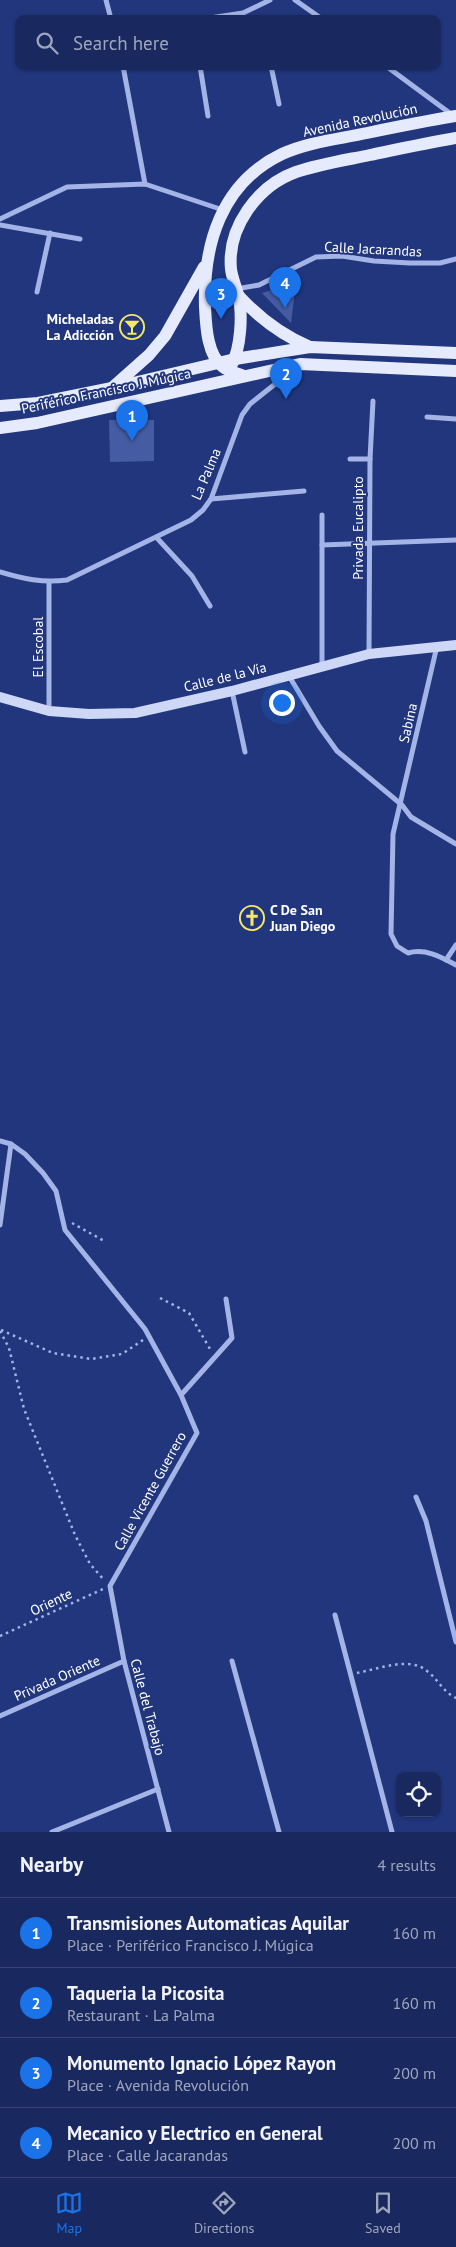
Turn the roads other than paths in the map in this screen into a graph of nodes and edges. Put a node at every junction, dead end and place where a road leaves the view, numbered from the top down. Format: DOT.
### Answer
graph roads {
  1 [pos="106,0"];
  2 [pos="270,0"];
  3 [pos="295,0"];
  4 [pos="109,15"];
  5 [pos="230,15"];
  6 [pos="316,15"];
  7 [pos="124,70"];
  8 [pos="201,70"];
  9 [pos="272,70"];
  10 [pos="392,70"];
  11 [pos="278,104"];
  12 [pos="208,116"];
  13 [pos="455,116"];
  14 [pos="456,138"];
  15 [pos="145,184"];
  16 [pos="224,210"];
  17 [pos="0,219"];
  18 [pos="0,225"];
  19 [pos="50,233"];
  20 [pos="80,239"];
  21 [pos="456,259"];
  22 [pos="207,260"];
  23 [pos="37,292"];
  24 [pos="237,292"];
  25 [pos="310,347"];
  26 [pos="456,353"];
  27 [pos="235,359"];
  28 [pos="300,364"];
  29 [pos="223,366"];
  30 [pos="456,372"];
  31 [pos="247,377"];
  32 [pos="214,383"];
  33 [pos="112,388"];
  34 [pos="372,401"];
  35 [pos="0,406"];
  36 [pos="427,417"];
  37 [pos="456,419"];
  38 [pos="0,428"];
  39 [pos="350,459"];
  40 [pos="370,459"];
  41 [pos="304,491"];
  42 [pos="210,499"];
  43 [pos="322,516"];
  44 [pos="156,538"];
  45 [pos="456,540"];
  46 [pos="369,543"];
  47 [pos="322,544"];
  48 [pos="0,572"];
  49 [pos="49,582"];
  50 [pos="210,606"];
  51 [pos="437,645"];
  52 [pos="456,645"];
  53 [pos="369,654"];
  54 [pos="322,665"];
  55 [pos="289,675"];
  56 [pos="232,691"];
  57 [pos="0,697"];
  58 [pos="49,711"];
  59 [pos="245,752"];
  60 [pos="402,805"];
  61 [pos="456,844"];
  62 [pos="456,945"];
  63 [pos="446,960"];
  64 [pos="456,965"];
  65 [pos="0,1140"];
  66 [pos="12,1144"];
  67 [pos="0,1225"];
  68 [pos="226,1299"];
  69 [pos="181,1395"];
  70 [pos="416,1497"];
  71 [pos="110,1586"];
  72 [pos="336,1615"];
  73 [pos="456,1642"];
  74 [pos="124,1661"];
  75 [pos="232,1661"];
  76 [pos="0,1716"];
  77 [pos="158,1789"];
  78 [pos="52,1832"];
  79 [pos="168,1832"];
  80 [pos="279,1832"];
  81 [pos="392,1832"];
  1 -- 4 [label="street"];
  2 -- 5 [label="street"];
  3 -- 6 [label="street"];
  7 -- 15 [label="street"];
  8 -- 12 [label="street"];
  9 -- 11 [label="street"];
  10 -- 13 [label="street"];
  13 -- 16 [label="main road, Avenida Revolución"];
  14 -- 24 [label="main road"];
  15 -- 16 [label="street"];
  15 -- 17 [label="street"];
  16 -- 22 [label="main road, Avenida Revolución"];
  18 -- 19 [label="street"];
  19 -- 20 [label="street"];
  19 -- 23 [label="street"];
  21 -- 24 [label="street, Calle Jacarandas"];
  22 -- 29 [label="main road, Avenida Revolución"];
  22 -- 33 [label="main road"];
  24 -- 25 [label="main road"];
  24 -- 27 [label="main road"];
  25 -- 26 [label="main road, Periférico Francisco J. Múgica"];
  25 -- 27 [label="main road, Periférico Francisco J. Múgica"];
  27 -- 29 [label="main road, Periférico Francisco J. Múgica"];
  28 -- 30 [label="main road, Periférico Francisco J. Múgica"];
  28 -- 31 [label="main road, Periférico Francisco J. Múgica"];
  28 -- 42 [label="street, La Palma"];
  29 -- 31 [label="main road"];
  29 -- 32 [label="main road"];
  29 -- 33 [label="main road, Periférico Francisco J. Múgica"];
  31 -- 32 [label="main road, Periférico Francisco J. Múgica"];
  32 -- 38 [label="main road, Periférico Francisco J. Múgica"];
  33 -- 35 [label="main road, Periférico Francisco J. Múgica"];
  34 -- 40 [label="street, Privada Eucalipto"];
  36 -- 37 [label="street"];
  39 -- 40 [label="street"];
  40 -- 46 [label="street, Privada Eucalipto"];
  41 -- 42 [label="street"];
  42 -- 44 [label="street, La Palma"];
  43 -- 47 [label="street"];
  44 -- 49 [label="street, La Palma"];
  44 -- 50 [label="street"];
  45 -- 46 [label="street"];
  46 -- 47 [label="street"];
  46 -- 53 [label="street, Privada Eucalipto"];
  47 -- 54 [label="street"];
  48 -- 49 [label="street, La Palma"];
  49 -- 58 [label="street, El Escobal"];
  51 -- 52 [label="street, Calle de la Vía"];
  51 -- 53 [label="street, Calle de la Vía"];
  51 -- 60 [label="street, Sabina"];
  53 -- 54 [label="street, Calle de la Vía"];
  54 -- 55 [label="street, Calle de la Vía"];
  55 -- 56 [label="street, Calle de la Vía"];
  55 -- 60 [label="street"];
  56 -- 58 [label="street, Calle de la Vía"];
  56 -- 59 [label="street"];
  57 -- 58 [label="street, Calle de la Vía"];
  60 -- 61 [label="street"];
  60 -- 63 [label="street, Sabina"];
  62 -- 63 [label="street"];
  63 -- 64 [label="street"];
  65 -- 66 [label="street, Calle Vicente Guerrero"];
  66 -- 67 [label="street"];
  66 -- 69 [label="street, Calle Vicente Guerrero"];
  68 -- 69 [label="street"];
  69 -- 71 [label="street, Calle Vicente Guerrero"];
  70 -- 73 [label="street"];
  71 -- 74 [label="street, Calle del Trabajo"];
  72 -- 81 [label="street"];
  74 -- 76 [label="street, Privada Oriente"];
  74 -- 77 [label="street, Calle del Trabajo"];
  75 -- 80 [label="street"];
  77 -- 78 [label="street"];
  77 -- 79 [label="street, Calle del Trabajo"];
}
